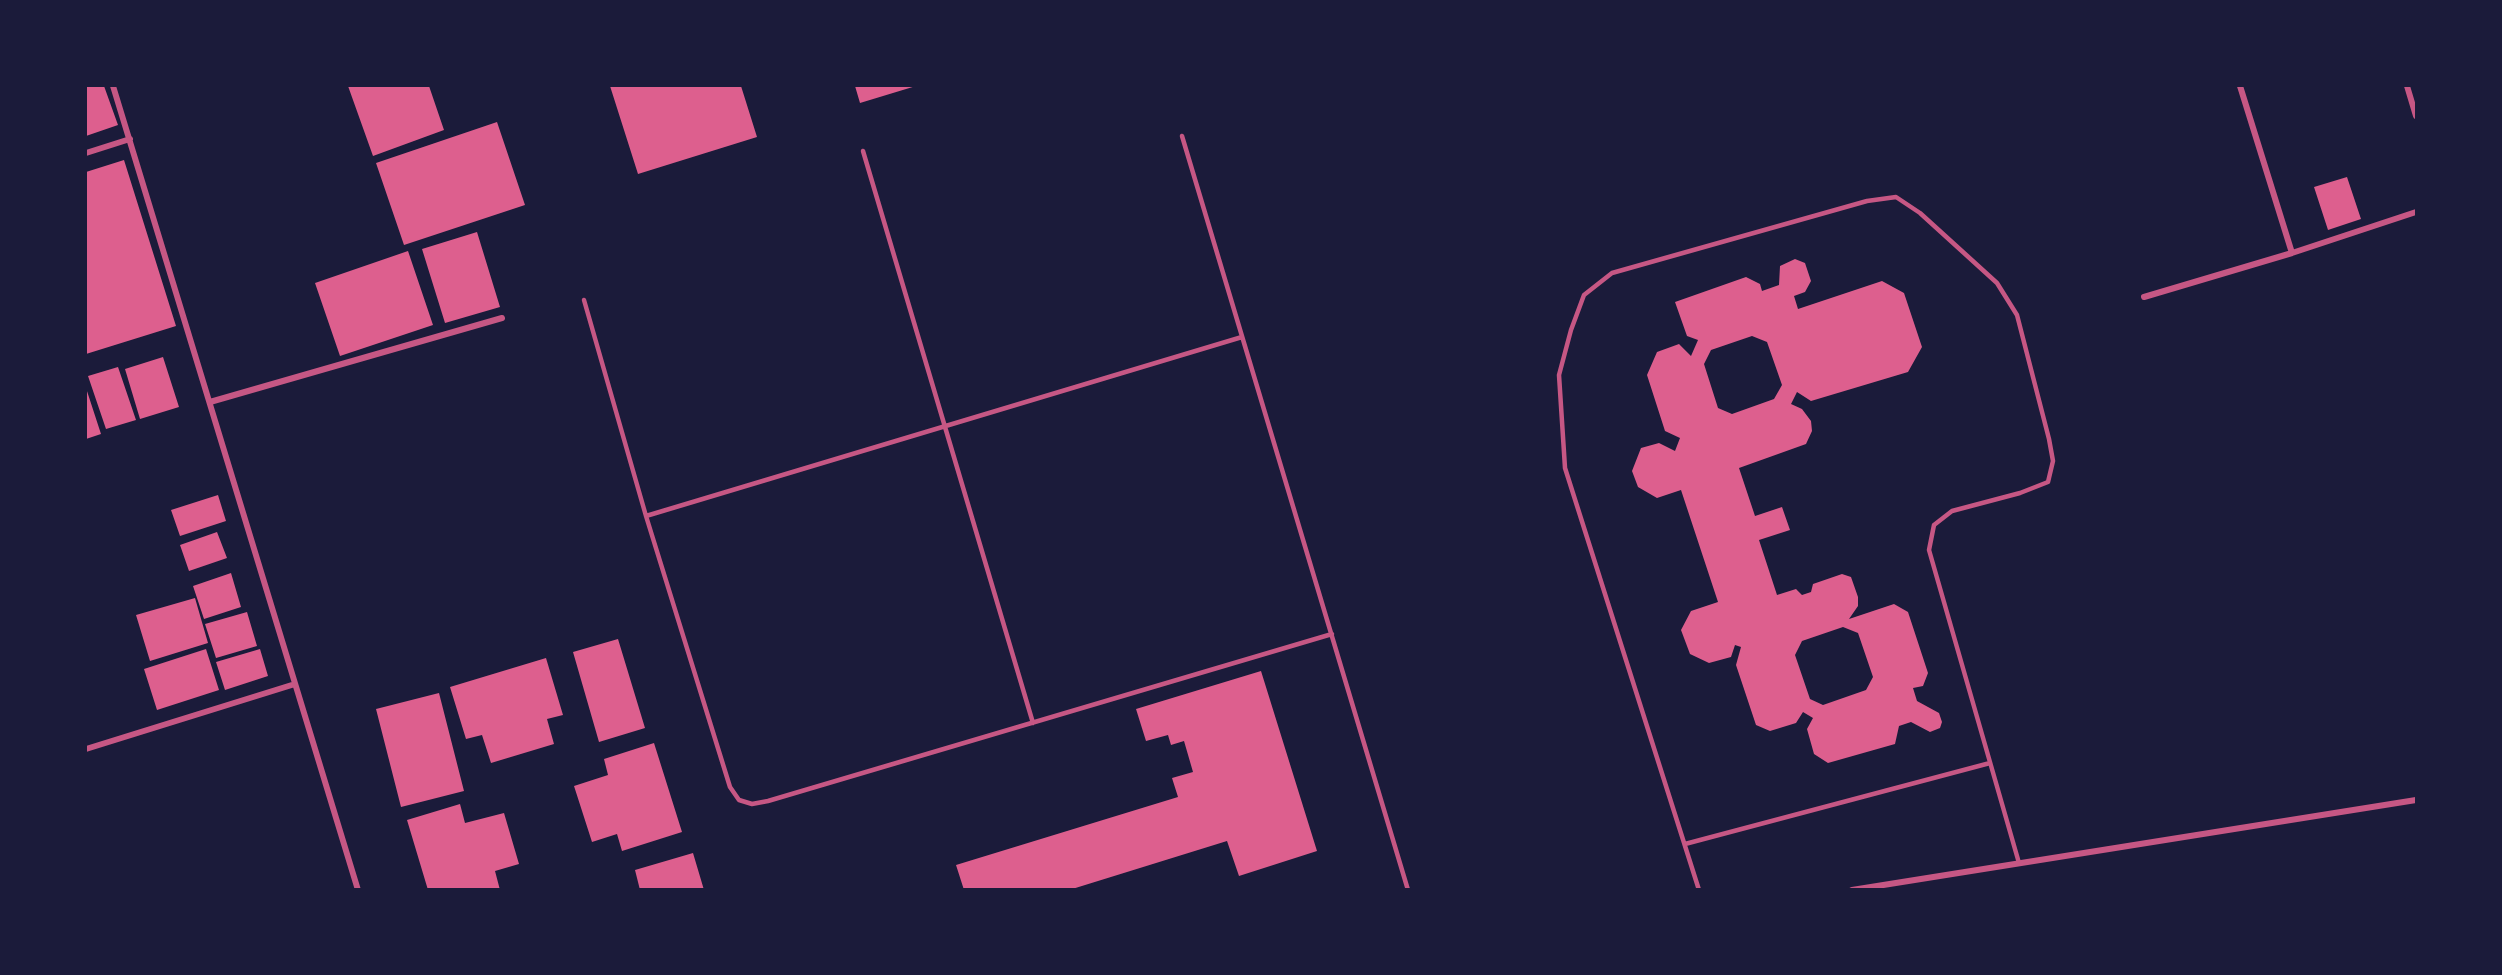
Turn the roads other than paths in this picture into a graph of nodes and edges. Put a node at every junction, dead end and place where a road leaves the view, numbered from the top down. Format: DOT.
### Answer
graph roads {
  1 [pos="113,86"];
  2 [pos="2240,86"];
  3 [pos="2407,86"];
  4 [pos="2416,116"];
  5 [pos="1182,136"];
  6 [pos="130,139"];
  7 [pos="863,151"];
  8 [pos="86,153"];
  9 [pos="2416,212"];
  10 [pos="2292,253"];
  11 [pos="2144,297"];
  12 [pos="584,300"];
  13 [pos="502,318"];
  14 [pos="1242,337"];
  15 [pos="210,402"];
  16 [pos="945,426"];
  17 [pos="646,516"];
  18 [pos="1332,634"];
  19 [pos="295,684"];
  20 [pos="1033,723"];
  21 [pos="86,749"];
  22 [pos="1990,763"];
  23 [pos="2416,800"];
  24 [pos="1684,844"];
  25 [pos="2019,863"];
  26 [pos="358,890"];
  27 [pos="1408,890"];
  28 [pos="1699,890"];
  29 [pos="1852,890"];
  1 -- 6 [label="street"];
  2 -- 10 [label="street"];
  3 -- 4 [label="street"];
  5 -- 14 [label="lane"];
  6 -- 8 [label="street"];
  6 -- 15 [label="street"];
  7 -- 16 [label="lane"];
  9 -- 10 [label="street"];
  10 -- 11 [label="street"];
  12 -- 17 [label="lane"];
  13 -- 15 [label="street"];
  14 -- 16 [label="lane"];
  14 -- 18 [label="lane"];
  15 -- 19 [label="street"];
  16 -- 17 [label="lane"];
  16 -- 20 [label="lane"];
  17 -- 20 [label="lane"];
  18 -- 20 [label="lane"];
  18 -- 27 [label="lane"];
  19 -- 21 [label="street"];
  19 -- 26 [label="street"];
  22 -- 24 [label="lane"];
  22 -- 24 [label="lane"];
  22 -- 25 [label="lane"];
  23 -- 25 [label="street"];
  24 -- 28 [label="lane"];
  25 -- 29 [label="street"];
}
